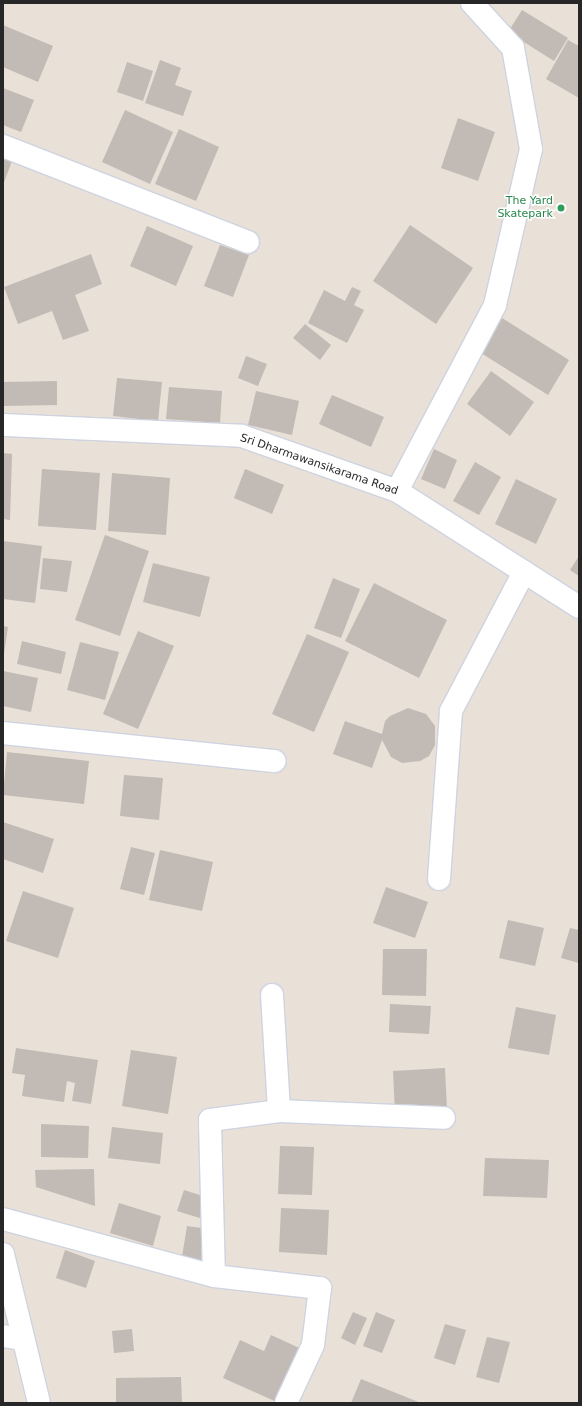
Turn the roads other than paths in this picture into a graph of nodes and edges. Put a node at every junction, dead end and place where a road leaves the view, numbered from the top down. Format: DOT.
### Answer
graph roads {
  1 [pos="472,3"];
  2 [pos="3,146"];
  3 [pos="248,242"];
  4 [pos="3,425"];
  5 [pos="397,491"];
  6 [pos="524,572"];
  7 [pos="579,607"];
  8 [pos="3,733"];
  9 [pos="274,761"];
  10 [pos="439,879"];
  11 [pos="272,995"];
  12 [pos="279,1111"];
  13 [pos="444,1118"];
  14 [pos="3,1218"];
  15 [pos="3,1254"];
  16 [pos="214,1276"];
  17 [pos="13,1337"];
  18 [pos="39,1403"];
  19 [pos="286,1403"];
  1 -- 5 [label="street"];
  2 -- 3 [label="street"];
  4 -- 5 [label="street, Sri Dharmawansikarama Road"];
  5 -- 6 [label="street, Sri Dharmawansikarama Road"];
  6 -- 7 [label="street, Sri Dharmawansikarama Road"];
  6 -- 10 [label="street"];
  8 -- 9 [label="street"];
  11 -- 12 [label="street"];
  12 -- 13 [label="street"];
  12 -- 16 [label="street"];
  14 -- 16 [label="street"];
  15 -- 17 [label="street"];
  16 -- 19 [label="street"];
  17 -- 18 [label="street"];
}
